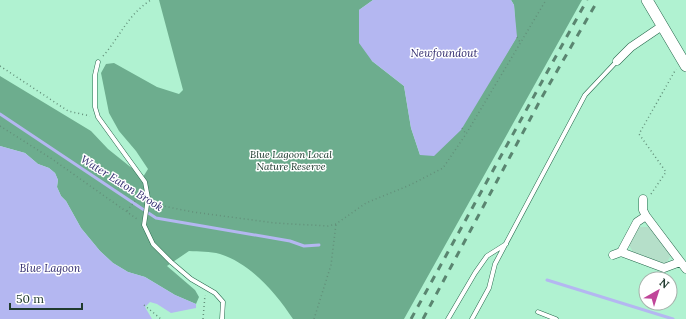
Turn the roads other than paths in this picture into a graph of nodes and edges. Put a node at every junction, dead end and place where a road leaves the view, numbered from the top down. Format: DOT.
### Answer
graph roads {
  1 [pos="648,0"];
  2 [pos="662,26"];
  3 [pos="617,61"];
  4 [pos="98,62"];
  5 [pos="684,63"];
  6 [pos="643,199"];
  7 [pos="646,216"];
  8 [pos="506,244"];
  9 [pos="621,252"];
  10 [pos="613,255"];
  11 [pos="680,262"];
  12 [pos="686,269"];
  13 [pos="538,312"];
  14 [pos="222,319"];
  15 [pos="448,319"];
  16 [pos="472,319"];
  17 [pos="556,319"];
  1 -- 2 [label="street"];
  2 -- 3 [label="street"];
  2 -- 5 [label="street"];
  3 -- 8 [label="lane"];
  4 -- 14 [label="lane"];
  6 -- 7 [label="street"];
  7 -- 9 [label="street"];
  7 -- 11 [label="street"];
  8 -- 15 [label="lane"];
  8 -- 16 [label="lane"];
  9 -- 10 [label="street"];
  9 -- 11 [label="street"];
  11 -- 12 [label="street"];
  13 -- 17 [label="lane"];
}
